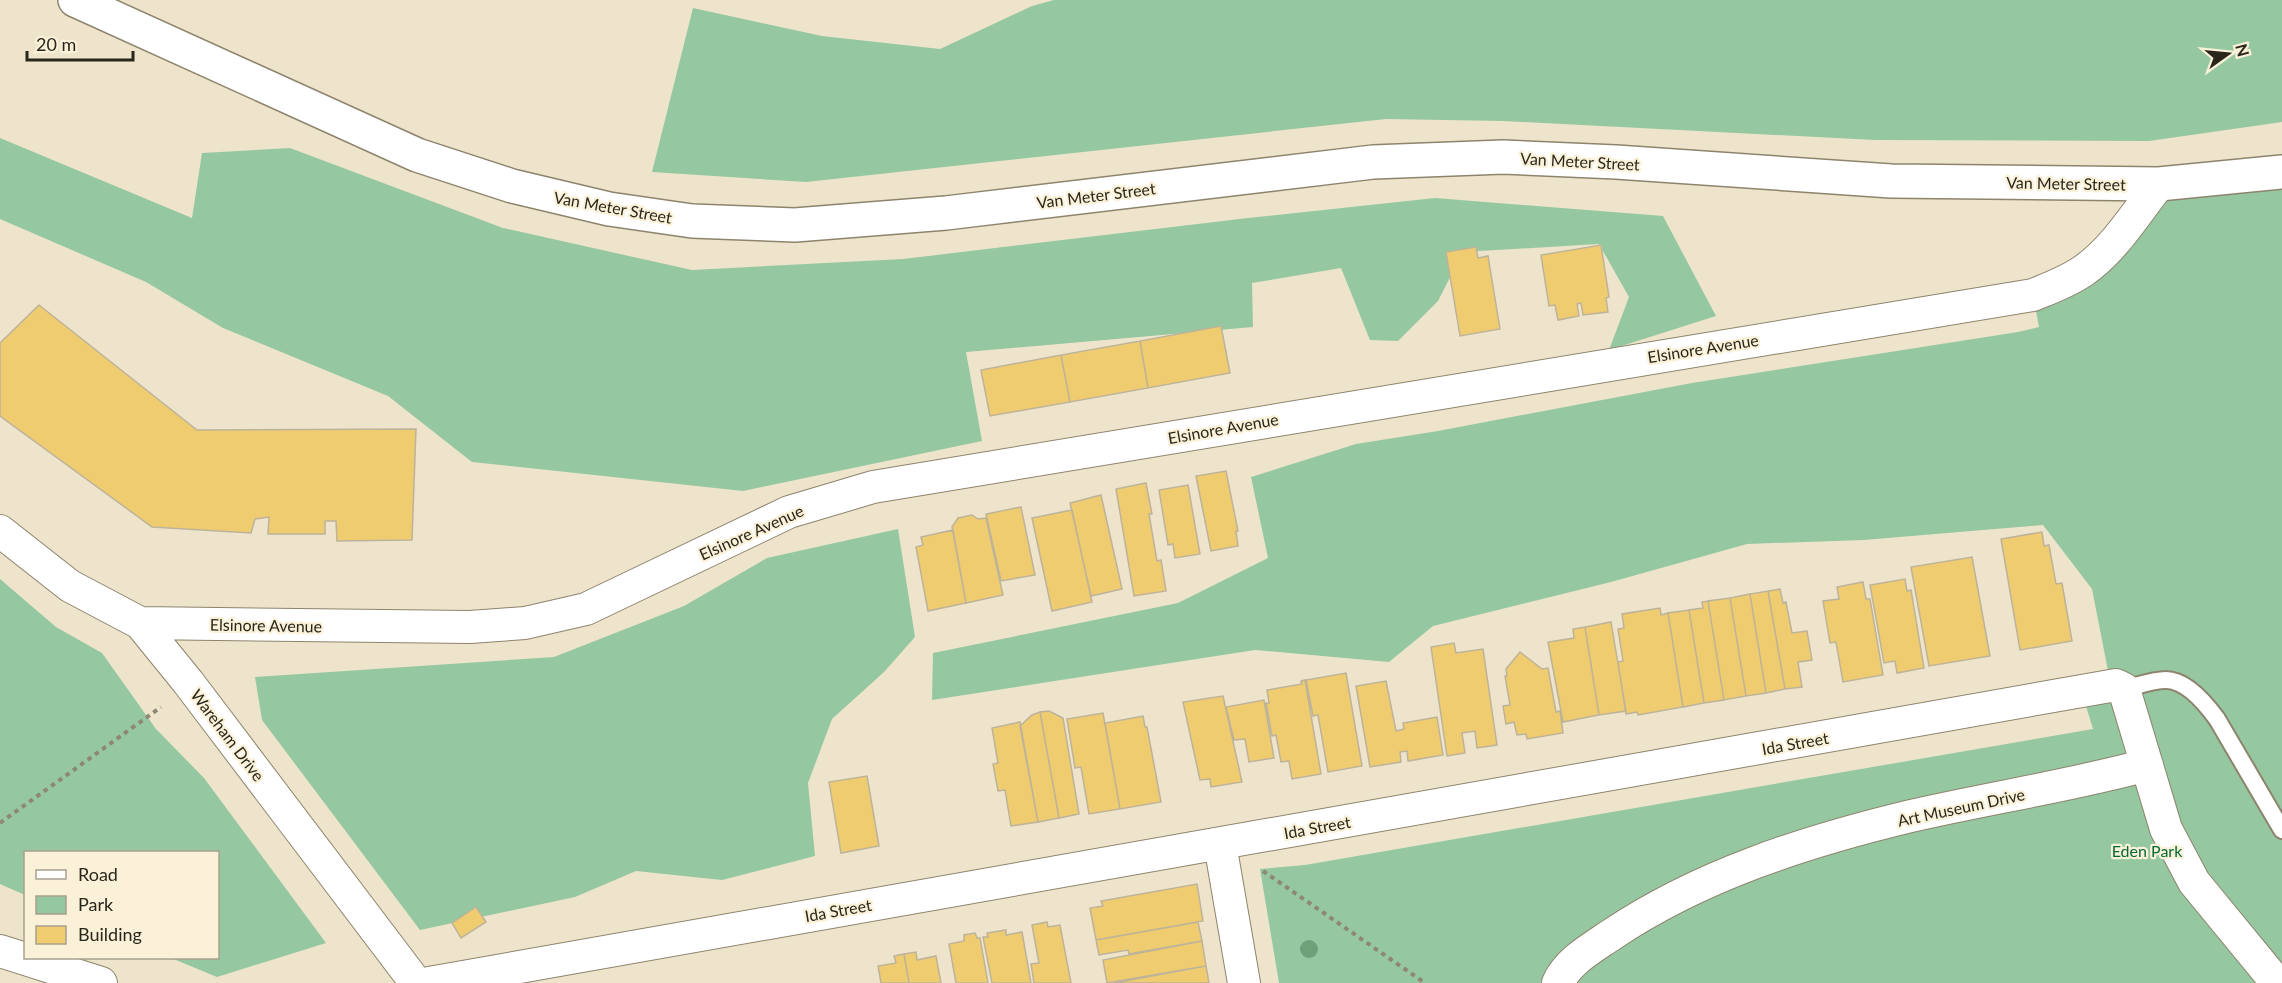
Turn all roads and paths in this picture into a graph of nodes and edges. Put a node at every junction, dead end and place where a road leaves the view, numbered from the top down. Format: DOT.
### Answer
graph roads {
  1 [pos="75,0"];
  2 [pos="2282,172"];
  3 [pos="2159,184"];
  4 [pos="0,531"];
  5 [pos="140,623"];
  6 [pos="2124,689"];
  7 [pos="161,707"];
  8 [pos="2147,765"];
  9 [pos="0,823"];
  10 [pos="2282,830"];
  11 [pos="1220,844"];
  12 [pos="1260,869"];
  13 [pos="0,951"];
  14 [pos="24,959"];
  15 [pos="25,959"];
  16 [pos="101,983"];
  17 [pos="416,983"];
  18 [pos="429,983"];
  19 [pos="1244,983"];
  20 [pos="1425,983"];
  21 [pos="1558,983"];
  22 [pos="2277,983"];
  1 -- 3 [label="street, Van Meter Street"];
  2 -- 3 [label="street"];
  3 -- 5 [label="street, Elsinore Avenue"];
  4 -- 5 [label="street, Wareham Drive"];
  5 -- 17 [label="street, Wareham Drive"];
  6 -- 8 [label="street"];
  6 -- 10 [label="lane"];
  6 -- 11 [label="street, Ida Street"];
  7 -- 9 [label="path"];
  8 -- 21 [label="street, Art Museum Drive"];
  8 -- 22 [label="street"];
  11 -- 18 [label="street, Ida Street"];
  11 -- 19 [label="street"];
  12 -- 20 [label="path"];
  13 -- 14 [label="street"];
  15 -- 16 [label="street"];
}
